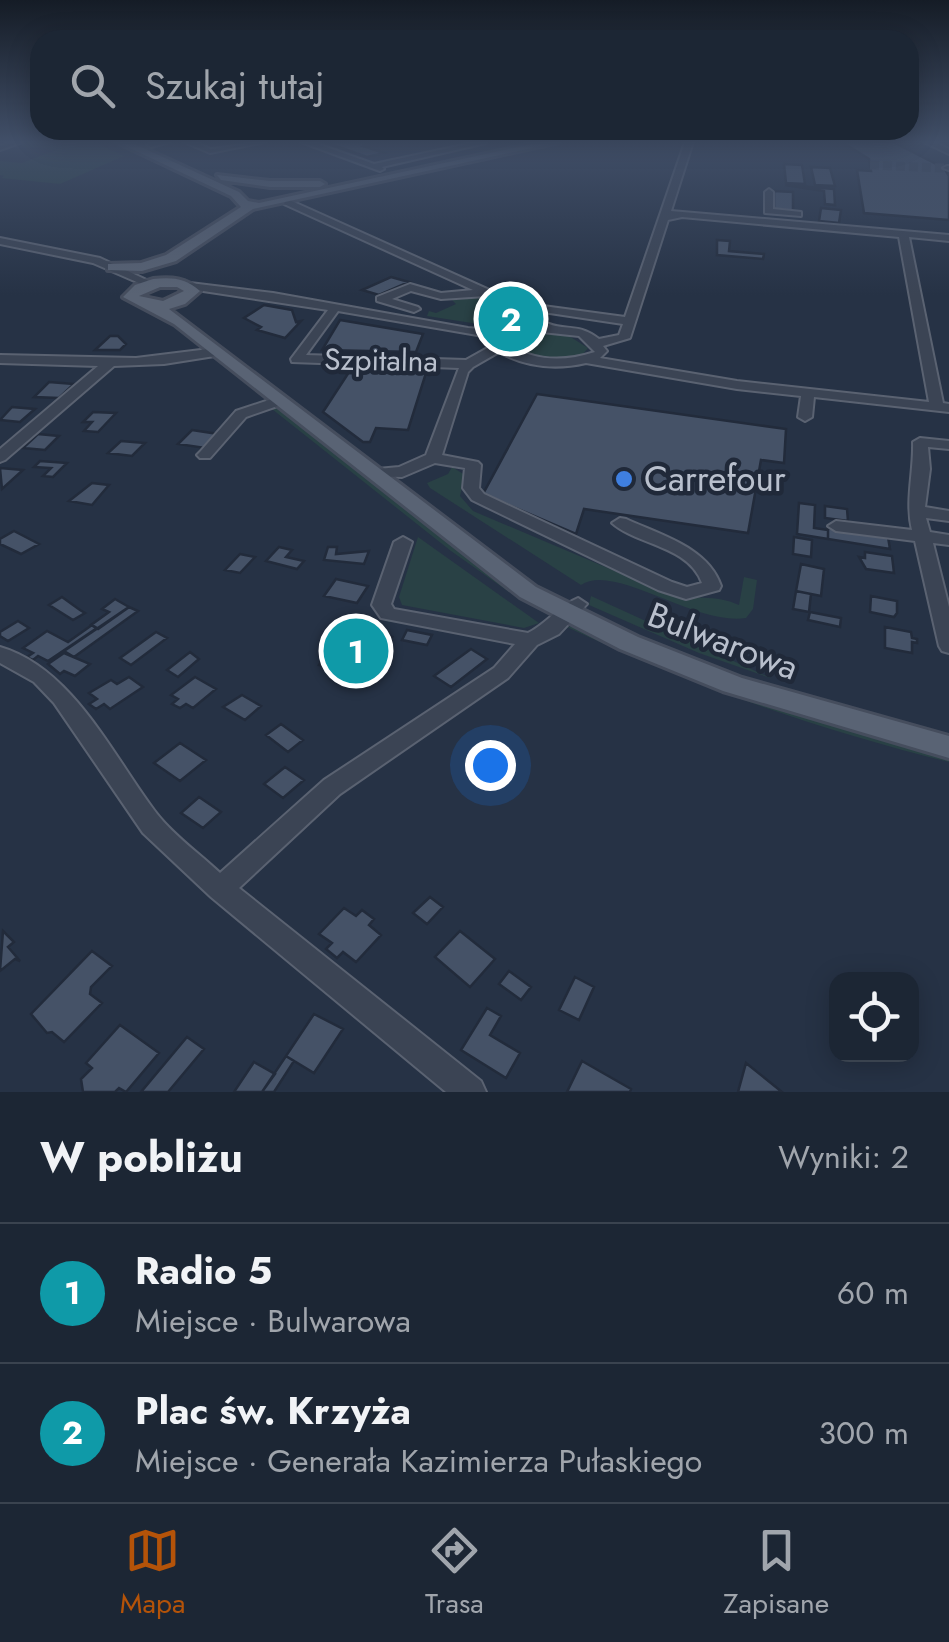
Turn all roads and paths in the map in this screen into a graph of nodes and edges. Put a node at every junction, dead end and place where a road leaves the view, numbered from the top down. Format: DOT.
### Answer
graph roads {
  1 [pos="769,192"];
  2 [pos="219,193"];
  3 [pos="239,193"];
  4 [pos="310,193"];
  5 [pos="318,193"];
  6 [pos="672,193"];
  7 [pos="248,198"];
  8 [pos="285,200"];
  9 [pos="665,215"];
  10 [pos="811,227"];
  11 [pos="214,230"];
  12 [pos="904,235"];
  13 [pos="949,238"];
  14 [pos="0,246"];
  15 [pos="171,258"];
  16 [pos="113,266"];
  17 [pos="143,287"];
  18 [pos="185,291"];
  19 [pos="486,292"];
  20 [pos="442,296"];
  21 [pos="382,299"];
  22 [pos="153,305"];
  23 [pos="334,309"];
  24 [pos="414,309"];
  25 [pos="352,312"];
  26 [pos="525,312"];
  27 [pos="402,320"];
  28 [pos="179,321"];
  29 [pos="630,321"];
  30 [pos="545,328"];
  31 [pos="499,341"];
  32 [pos="599,347"];
  33 [pos="217,352"];
  34 [pos="513,355"];
  35 [pos="0,359"];
  36 [pos="588,360"];
  37 [pos="112,361"];
  38 [pos="470,363"];
  39 [pos="789,390"];
  40 [pos="808,392"];
  41 [pos="280,400"];
  42 [pos="943,408"];
  43 [pos="805,417"];
  44 [pos="949,445"];
  45 [pos="204,455"];
  46 [pos="0,457"];
  47 [pos="432,458"];
  48 [pos="398,481"];
  49 [pos="916,511"];
  50 [pos="949,516"];
  51 [pos="620,523"];
  52 [pos="836,526"];
  53 [pos="921,536"];
  54 [pos="949,540"];
  55 [pos="404,542"];
  56 [pos="573,609"];
  57 [pos="530,640"];
  58 [pos="949,646"];
  59 [pos="0,654"];
  60 [pos="949,733"];
  61 [pos="949,747"];
  62 [pos="220,889"];
  63 [pos="470,1092"];
  1 -- 10 [label="street"];
  2 -- 11 [label="main road"];
  3 -- 7 [label="main road"];
  4 -- 8 [label="main road"];
  5 -- 8 [label="main road"];
  6 -- 9 [label="street"];
  7 -- 8 [label="main road"];
  7 -- 11 [label="main road"];
  8 -- 18 [label="main road"];
  8 -- 19 [label="street"];
  9 -- 10 [label="street"];
  9 -- 29 [label="street"];
  10 -- 12 [label="street"];
  11 -- 15 [label="main road"];
  12 -- 13 [label="street"];
  12 -- 42 [label="street"];
  14 -- 16 [label="street"];
  14 -- 17 [label="street"];
  15 -- 16 [label="main road"];
  15 -- 17 [label="main road"];
  16 -- 17 [label="street"];
  17 -- 18 [label="main road"];
  17 -- 22 [label="main road, Bulwarowa"];
  18 -- 22 [label="main road"];
  18 -- 23 [label="street"];
  18 -- 28 [label="main road"];
  19 -- 20 [label="street"];
  19 -- 26 [label="street"];
  20 -- 21 [label="street"];
  20 -- 24 [label="street"];
  21 -- 24 [label="street"];
  21 -- 25 [label="street"];
  22 -- 28 [label="main road, Bulwarowa"];
  23 -- 25 [label="street"];
  23 -- 38 [label="street, Szpitalna"];
  24 -- 27 [label="street"];
  25 -- 27 [label="street"];
  26 -- 29 [label="street"];
  26 -- 30 [label="street"];
  27 -- 31 [label="street"];
  28 -- 33 [label="main road, Bulwarowa"];
  29 -- 32 [label="street"];
  30 -- 31 [label="street"];
  30 -- 32 [label="street"];
  31 -- 34 [label="street"];
  31 -- 38 [label="street, Szpitalna"];
  32 -- 36 [label="street"];
  32 -- 39 [label="street"];
  33 -- 37 [label="street"];
  33 -- 41 [label="main road, Bulwarowa"];
  34 -- 36 [label="street"];
  34 -- 38 [label="street, Szpitalna"];
  35 -- 37 [label="street"];
  36 -- 39 [label="street"];
  37 -- 46 [label="street"];
  38 -- 47 [label="street, Szpitalna"];
  39 -- 40 [label="street"];
  40 -- 42 [label="street"];
  40 -- 43 [label="street"];
  41 -- 45 [label="street"];
  41 -- 48 [label="main road, Bulwarowa"];
  44 -- 49 [label="street"];
  47 -- 48 [label="street"];
  47 -- 51 [label="street"];
  48 -- 56 [label="main road, Bulwarowa"];
  49 -- 50 [label="street"];
  49 -- 53 [label="street"];
  52 -- 53 [label="street"];
  53 -- 54 [label="street"];
  53 -- 58 [label="street"];
  55 -- 57 [label="street"];
  56 -- 57 [label="street"];
  56 -- 60 [label="main road, Bulwarowa"];
  56 -- 61 [label="main road, Bulwarowa"];
  57 -- 62 [label="street"];
  59 -- 62 [label="street"];
  62 -- 63 [label="street"];
}
